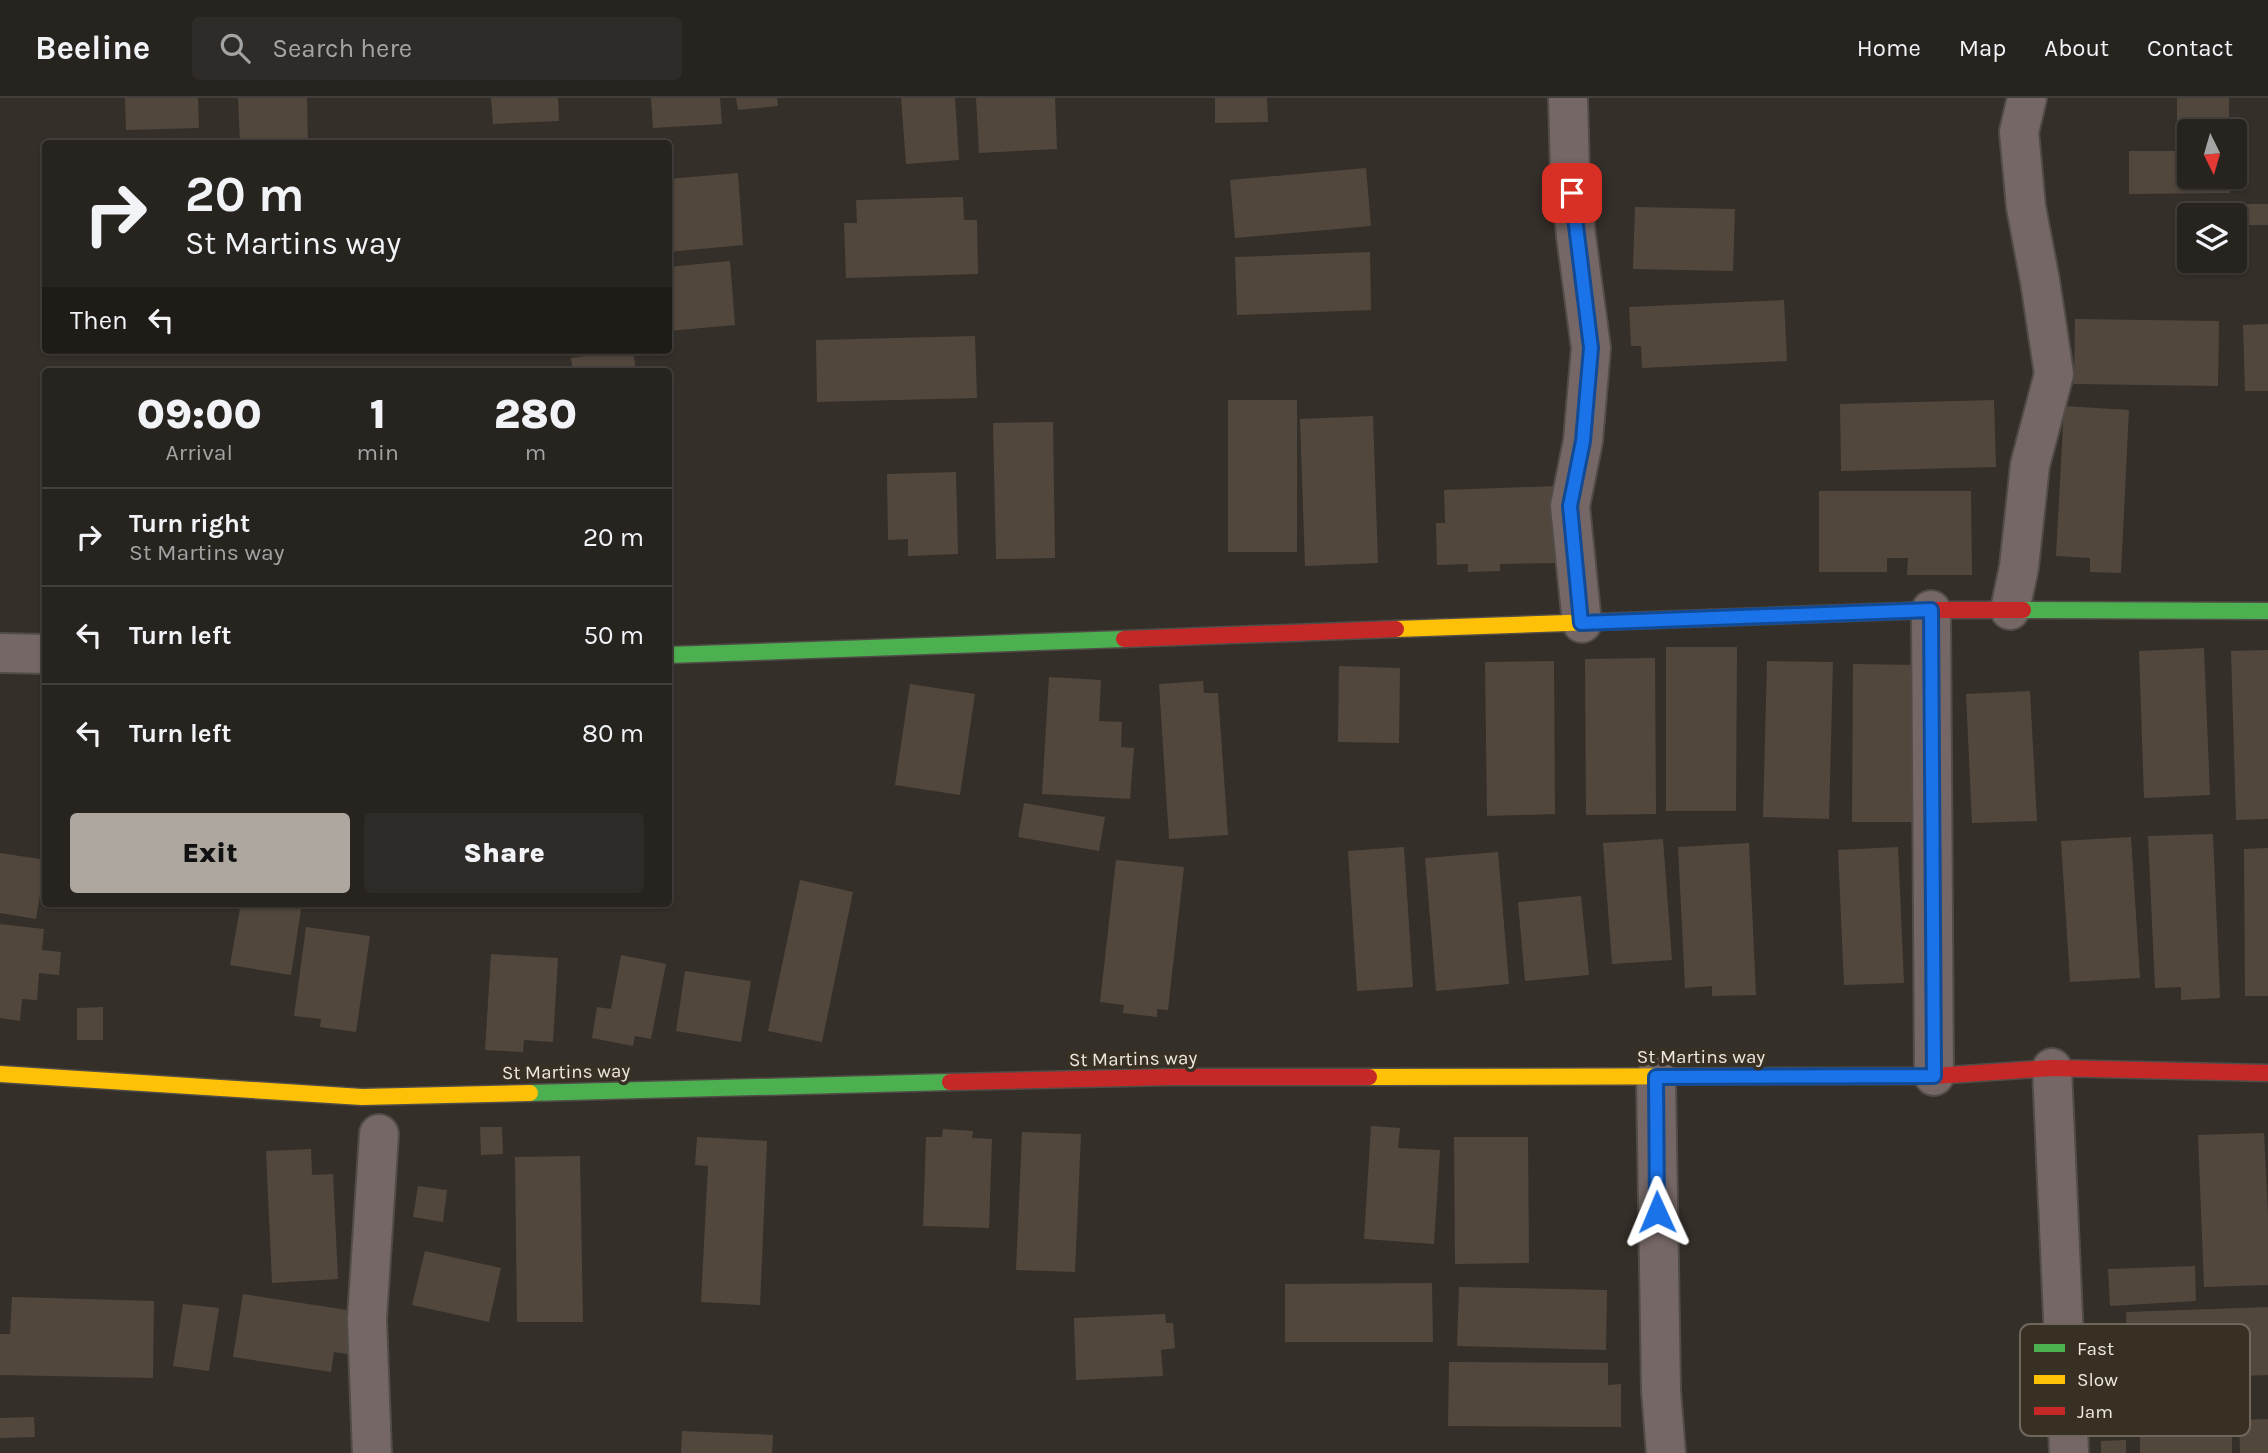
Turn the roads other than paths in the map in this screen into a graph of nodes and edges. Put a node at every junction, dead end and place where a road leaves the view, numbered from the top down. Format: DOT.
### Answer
graph roads {
  1 [pos="1568,98"];
  2 [pos="2027,98"];
  3 [pos="1931,610"];
  4 [pos="2010,610"];
  5 [pos="2268,611"];
  6 [pos="1581,623"];
  7 [pos="0,653"];
  8 [pos="42,654"];
  9 [pos="672,655"];
  10 [pos="2052,1068"];
  11 [pos="2268,1073"];
  12 [pos="0,1074"];
  13 [pos="1934,1076"];
  14 [pos="1656,1077"];
  15 [pos="379,1134"];
  16 [pos="2063,1324"];
  17 [pos="372,1453"];
  18 [pos="1666,1453"];
  1 -- 6 [label="street"];
  2 -- 4 [label="street"];
  3 -- 4 [label="street"];
  3 -- 6 [label="street"];
  3 -- 13 [label="street"];
  4 -- 5 [label="street"];
  6 -- 9 [label="street"];
  7 -- 8 [label="street"];
  10 -- 11 [label="street, St Martins way"];
  10 -- 13 [label="street, St Martins way"];
  10 -- 16 [label="street"];
  12 -- 14 [label="street, St Martins way"];
  13 -- 14 [label="street, St Martins way"];
  14 -- 18 [label="street"];
  15 -- 17 [label="street"];
}
